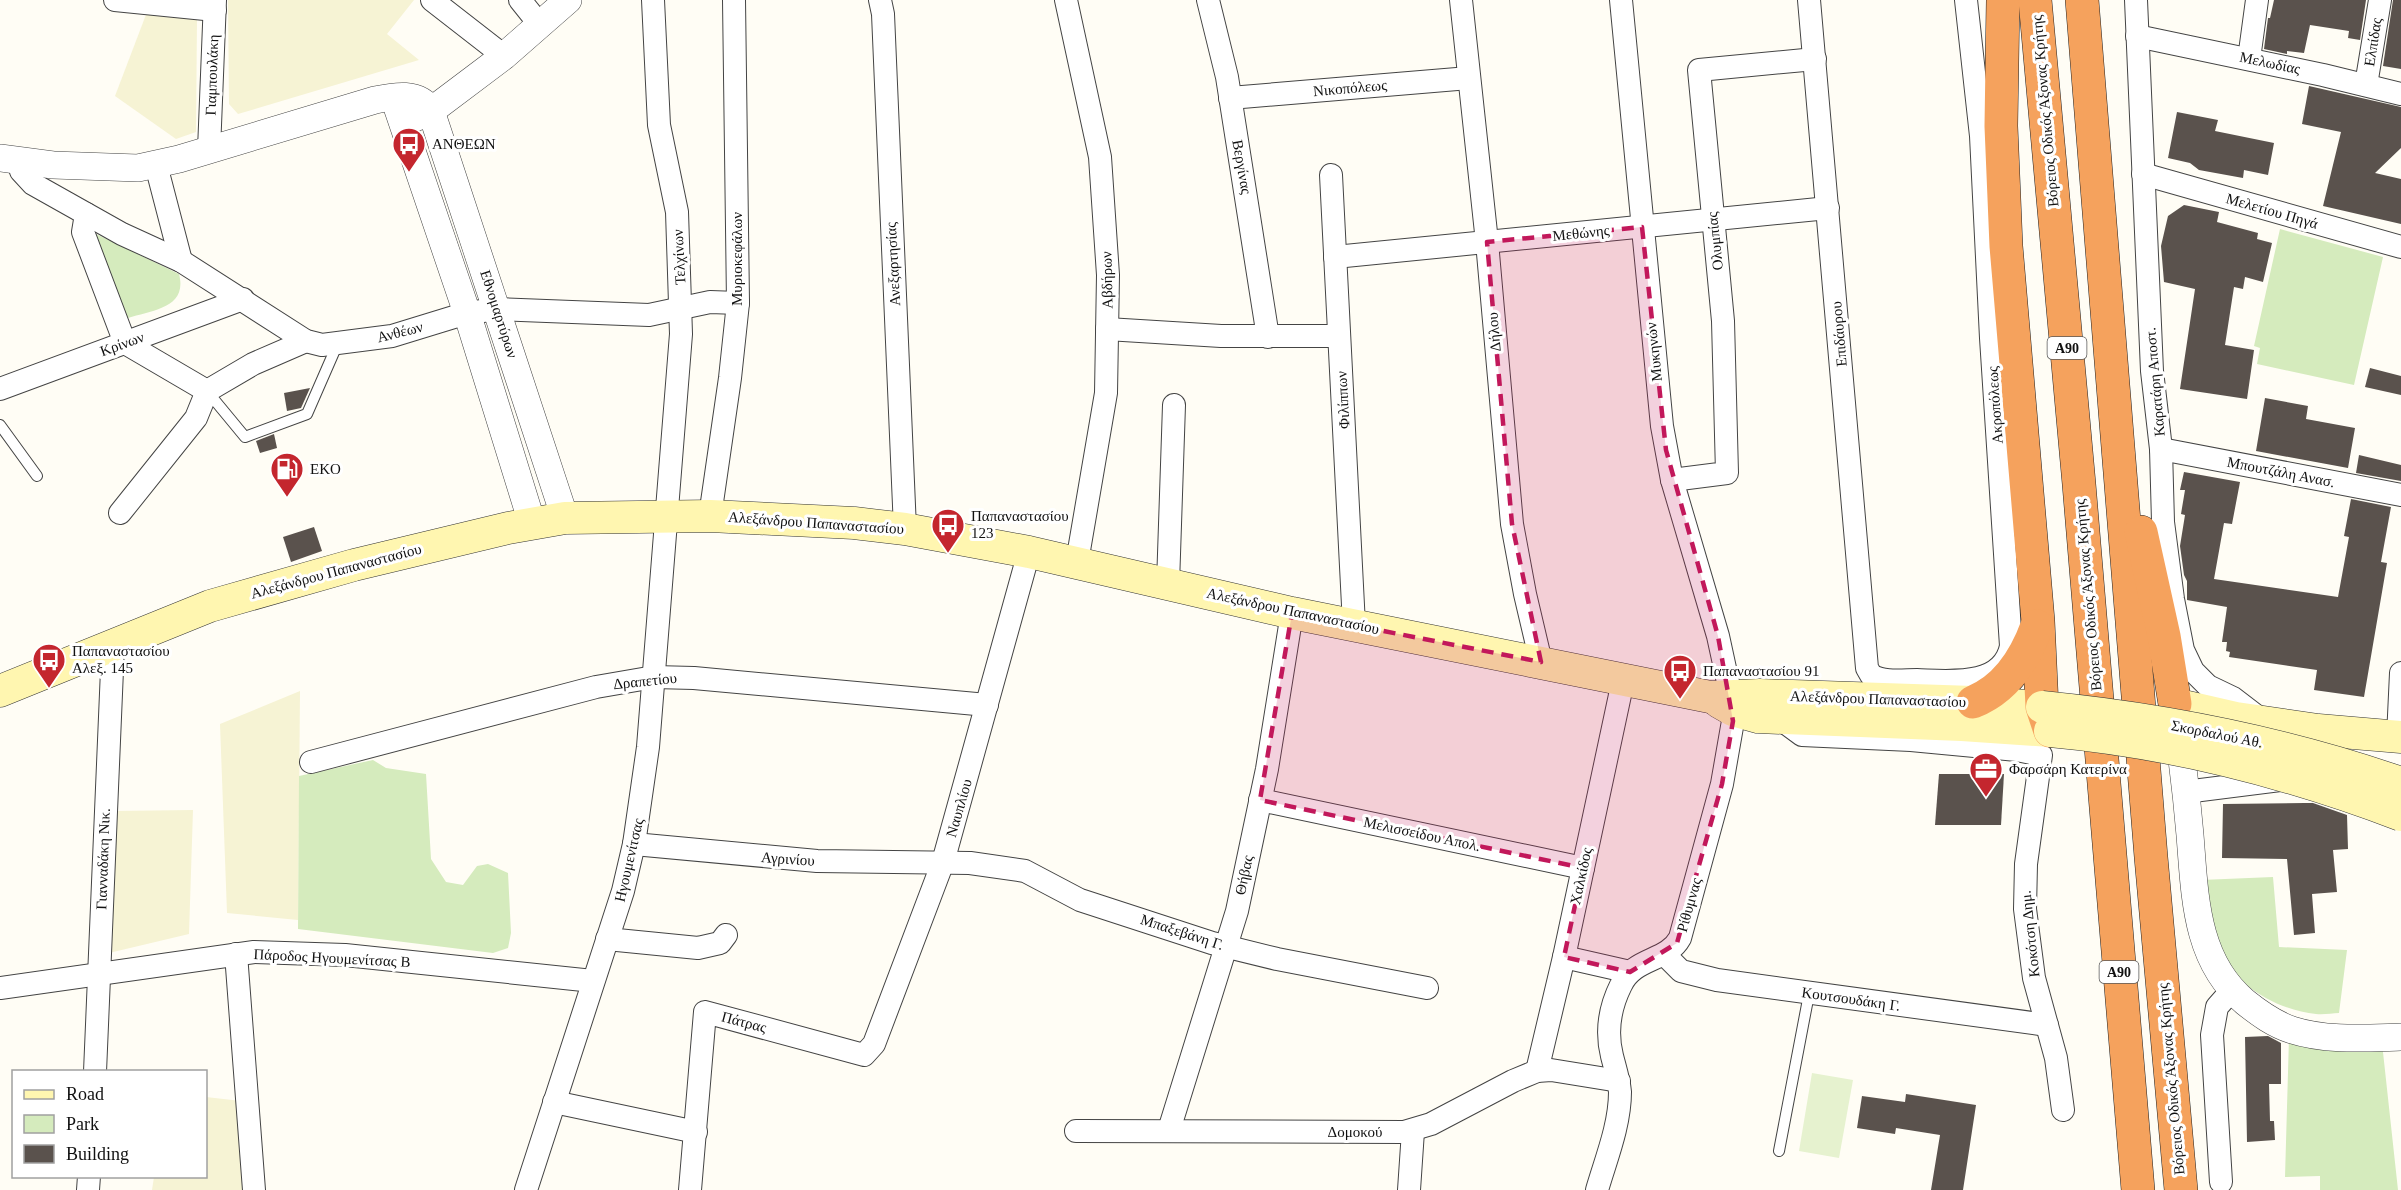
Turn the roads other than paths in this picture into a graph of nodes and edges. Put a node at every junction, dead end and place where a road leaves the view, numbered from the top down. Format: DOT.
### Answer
graph roads {
  1 [pos="116,0"];
  2 [pos="432,0"];
  3 [pos="520,0"];
  4 [pos="568,0"];
  5 [pos="652,0"];
  6 [pos="734,0"];
  7 [pos="880,0"];
  8 [pos="1066,0"];
  9 [pos="1210,0"];
  10 [pos="1461,0"];
  11 [pos="1622,0"];
  12 [pos="1809,0"];
  13 [pos="1966,0"];
  14 [pos="2003,0"];
  15 [pos="2035,0"];
  16 [pos="2082,0"];
  17 [pos="2136,0"];
  18 [pos="2257,0"];
  19 [pos="2380,0"];
  20 [pos="215,5"];
  21 [pos="540,25"];
  22 [pos="2138,36"];
  23 [pos="504,56"];
  24 [pos="2249,58"];
  25 [pos="1815,59"];
  26 [pos="1469,78"];
  27 [pos="2366,85"];
  28 [pos="2401,94"];
  29 [pos="394,98"];
  30 [pos="1230,98"];
  31 [pos="429,107"];
  32 [pos="401,124"];
  33 [pos="208,150"];
  34 [pos="9,160"];
  35 [pos="156,165"];
  36 [pos="2143,174"];
  37 [pos="1331,175"];
  38 [pos="1828,208"];
  39 [pos="86,214"];
  40 [pos="1713,219"];
  41 [pos="1642,227"];
  42 [pos="1487,242"];
  43 [pos="2401,247"];
  44 [pos="1335,257"];
  45 [pos="182,261"];
  46 [pos="243,299"];
  47 [pos="738,303"];
  48 [pos="682,308"];
  49 [pos="498,309"];
  50 [pos="467,314"];
  51 [pos="1107,330"];
  52 [pos="1339,336"];
  53 [pos="1268,337"];
  54 [pos="306,341"];
  55 [pos="338,342"];
  56 [pos="125,343"];
  57 [pos="0,389"];
  58 [pos="207,391"];
  59 [pos="1174,405"];
  60 [pos="0,426"];
  61 [pos="2161,449"];
  62 [pos="37,476"];
  63 [pos="1672,480"];
  64 [pos="2120,484"];
  65 [pos="2401,495"];
  66 [pos="120,513"];
  67 [pos="668,516"];
  68 [pos="710,516"];
  69 [pos="565,518"];
  70 [pos="532,523"];
  71 [pos="905,529"];
  72 [pos="1029,552"];
  73 [pos="1077,562"];
  74 [pos="1168,584"];
  75 [pos="1292,613"];
  76 [pos="2038,621"];
  77 [pos="1354,625"];
  78 [pos="113,646"];
  79 [pos="1541,662"];
  80 [pos="1867,668"];
  81 [pos="2401,673"];
  82 [pos="654,677"];
  83 [pos="1623,681"];
  84 [pos="0,691"];
  85 [pos="1726,701"];
  86 [pos="1973,702"];
  87 [pos="2175,704"];
  88 [pos="987,705"];
  89 [pos="1842,709"];
  90 [pos="1779,718"];
  91 [pos="2265,722"];
  92 [pos="2044,731"];
  93 [pos="2400,737"];
  94 [pos="311,762"];
  95 [pos="2401,782"];
  96 [pos="2185,792"];
  97 [pos="1260,801"];
  98 [pos="2401,815"];
  99 [pos="634,844"];
  100 [pos="943,862"];
  101 [pos="1583,868"];
  102 [pos="726,935"];
  103 [pos="607,939"];
  104 [pos="1227,947"];
  105 [pos="236,954"];
  106 [pos="1664,954"];
  107 [pos="1564,957"];
  108 [pos="1630,972"];
  109 [pos="98,973"];
  110 [pos="593,981"];
  111 [pos="0,988"];
  112 [pos="1427,988"];
  113 [pos="2232,990"];
  114 [pos="1809,994"];
  115 [pos="2047,1025"];
  116 [pos="2401,1037"];
  117 [pos="864,1055"];
  118 [pos="95,1070"];
  119 [pos="1537,1071"];
  120 [pos="1619,1081"];
  121 [pos="554,1102"];
  122 [pos="2063,1110"];
  123 [pos="1168,1130"];
  124 [pos="1076,1131"];
  125 [pos="1413,1131"];
  126 [pos="696,1132"];
  127 [pos="1779,1151"];
  128 [pos="2221,1182"];
  129 [pos="254,1190"];
  130 [pos="526,1190"];
  131 [pos="690,1190"];
  132 [pos="1409,1190"];
  133 [pos="1598,1190"];
  134 [pos="2138,1190"];
  135 [pos="2181,1190"];
  1 -- 20 [label="street"];
  2 -- 23 [label="street"];
  3 -- 21 [label="street"];
  4 -- 21 [label="street"];
  5 -- 48 [label="street, Τελχίνων"];
  6 -- 47 [label="street, Μυριοκεφάλων"];
  7 -- 71 [label="street, Ανεξαρτησίας"];
  8 -- 51 [label="street, Αβδήρων"];
  9 -- 30 [label="street, Βεργίνας"];
  10 -- 26 [label="street, Δήλου"];
  11 -- 41 [label="street, Μυκηνών"];
  12 -- 25 [label="street, Επιδάυρου"];
  13 -- 80 [label="street, Ακροπόλεως"];
  14 -- 76 [label="highway"];
  15 -- 134 [label="highway, Βόρειος Οδικός Άξονας Κρήτης / Α90"];
  16 -- 64 [label="highway, Βόρειος Οδικός Άξονας Κρήτης / Α90"];
  17 -- 22 [label="street, Καρατάρη Αποστ."];
  18 -- 24 [label="street"];
  19 -- 27 [label="street, Ελπίδας"];
  20 -- 33 [label="street, Γιαμπουλάκη"];
  21 -- 23 [label="street"];
  22 -- 24 [label="street, Μελωδίας"];
  22 -- 36 [label="street, Καρατάρη Αποστ."];
  23 -- 31 [label="street"];
  24 -- 27 [label="street, Μελωδίας"];
  25 -- 38 [label="street, Επιδάυρου"];
  25 -- 40 [label="street, Ολυμπίας"];
  26 -- 30 [label="street, Νικοπόλεως"];
  26 -- 42 [label="street, Δήλου"];
  27 -- 28 [label="street, Μελωδίας"];
  29 -- 31 [label="street"];
  29 -- 32 [label="street, Εθνομαρτύρων"];
  29 -- 33 [label="street"];
  30 -- 53 [label="street, Βεργίνας"];
  31 -- 32 [label="street"];
  31 -- 49 [label="street, Εθνομαρτύρων"];
  32 -- 50 [label="street, Εθνομαρτύρων"];
  33 -- 35 [label="street"];
  34 -- 35 [label="street"];
  34 -- 39 [label="street"];
  35 -- 45 [label="street"];
  36 -- 43 [label="street, Μελετίου Πηγά"];
  36 -- 61 [label="street, Καρατάρη Αποστ."];
  37 -- 44 [label="street, Φιλίππων"];
  38 -- 40 [label="street, Μεθώνης"];
  38 -- 80 [label="street, Επιδάυρου"];
  39 -- 45 [label="street"];
  39 -- 56 [label="street"];
  40 -- 41 [label="street, Μεθώνης"];
  40 -- 63 [label="street, Ολυμπίας"];
  41 -- 42 [label="street, Μεθώνης"];
  41 -- 63 [label="street, Μυκηνών"];
  42 -- 44 [label="street, Μεθώνης"];
  42 -- 79 [label="street, Δήλου"];
  44 -- 52 [label="street, Φιλίππων"];
  45 -- 46 [label="street"];
  46 -- 54 [label="street"];
  46 -- 56 [label="street, Κρίνων"];
  47 -- 48 [label="street, Ανθέων"];
  47 -- 68 [label="street, Μυριοκεφάλων"];
  48 -- 49 [label="street, Ανθέων"];
  48 -- 67 [label="street, Τελχίνων"];
  49 -- 50 [label="street, Ανθέων"];
  49 -- 69 [label="street, Εθνομαρτύρων"];
  50 -- 55 [label="street, Ανθέων"];
  50 -- 70 [label="street, Εθνομαρτύρων"];
  51 -- 53 [label="street"];
  51 -- 73 [label="street, Αβδήρων"];
  52 -- 53 [label="street"];
  52 -- 77 [label="street, Φιλίππων"];
  54 -- 55 [label="street, Ανθέων"];
  54 -- 58 [label="street"];
  55 -- 58 [label="lane"];
  56 -- 57 [label="street, Κρίνων"];
  56 -- 58 [label="street"];
  58 -- 66 [label="street"];
  59 -- 74 [label="street"];
  60 -- 62 [label="lane"];
  61 -- 65 [label="street, Μπουτζάλη Ανασ."];
  61 -- 91 [label="street, Καρατάρη Αποστ."];
  63 -- 85 [label="street, Μυκηνών"];
  64 -- 87 [label="highway"];
  64 -- 135 [label="highway, Βόρειος Οδικός Άξονας Κρήτης / Α90"];
  67 -- 68 [label="main road, Αλεξάνδρου Παπαναστασίου"];
  67 -- 69 [label="main road, Αλεξάνδρου Παπαναστασίου"];
  67 -- 82 [label="street, Ηγουμενίτσας"];
  68 -- 71 [label="main road, Αλεξάνδρου Παπαναστασίου"];
  69 -- 70 [label="main road, Αλεξάνδρου Παπαναστασίου"];
  70 -- 78 [label="main road, Αλεξάνδρου Παπαναστασίου"];
  71 -- 72 [label="main road, Αλεξάνδρου Παπαναστασίου"];
  72 -- 73 [label="main road, Αλεξάνδρου Παπαναστασίου"];
  72 -- 88 [label="street, Ναυπλίου"];
  73 -- 74 [label="main road, Αλεξάνδρου Παπαναστασίου"];
  74 -- 75 [label="main road, Αλεξάνδρου Παπαναστασίου"];
  75 -- 77 [label="main road, Αλεξάνδρου Παπαναστασίου"];
  75 -- 97 [label="street, Θήβας"];
  76 -- 86 [label="highway"];
  76 -- 92 [label="highway"];
  77 -- 79 [label="main road, Αλεξάνδρου Παπαναστασίου"];
  78 -- 84 [label="main road, Αλεξάνδρου Παπαναστασίου"];
  78 -- 109 [label="street, Γιανναδάκη Νικ."];
  79 -- 83 [label="main road, Αλεξάνδρου Παπαναστασίου"];
  81 -- 93 [label="street"];
  82 -- 88 [label="street, Δραπετίου"];
  82 -- 94 [label="street, Δραπετίου"];
  82 -- 99 [label="street, Ηγουμενίτσας"];
  83 -- 85 [label="main road, Αλεξάνδρου Παπαναστασίου"];
  83 -- 101 [label="street, Χαλκίδος"];
  85 -- 89 [label="main road, Αλεξάνδρου Παπαναστασίου"];
  85 -- 90 [label="main road, Αλεξάνδρου Παπαναστασίου"];
  85 -- 106 [label="street, Ρίθυμνας"];
  86 -- 89 [label="main road, Αλεξάνδρου Παπαναστασίου"];
  86 -- 92 [label="main road, Αλεξάνδρου Παπαναστασίου"];
  87 -- 91 [label="main road"];
  87 -- 96 [label="street"];
  88 -- 100 [label="street, Ναυπλίου"];
  89 -- 90 [label="main road, Αλεξάνδρου Παπαναστασίου"];
  89 -- 92 [label="main road, Αλεξάνδρου Παπαναστασίου"];
  90 -- 92 [label="street, Αλεξάνδρου Παπαναστασίου"];
  91 -- 93 [label="main road"];
  92 -- 95 [label="main road, Σκορδαλού Αθ., bridge"];
  92 -- 98 [label="main road, Σκορδαλού Αθ., bridge"];
  92 -- 115 [label="street, Κοκότση Δημ."];
  95 -- 96 [label="street, Σκορδαλού Αθ."];
  96 -- 113 [label="street"];
  97 -- 101 [label="street, Μελισσείδου Απολ."];
  97 -- 104 [label="street, Θήβας"];
  99 -- 100 [label="street, Αγρινίου"];
  99 -- 103 [label="street, Ηγουμενίτσας"];
  100 -- 104 [label="street, Μπαξεβάνη Γ."];
  100 -- 117 [label="street, Ναυπλίου"];
  101 -- 107 [label="street, Χαλκίδος"];
  102 -- 103 [label="street"];
  103 -- 110 [label="street, Ηγουμενίτσας"];
  104 -- 112 [label="street, Μπαξεβάνη Γ."];
  104 -- 123 [label="street, Θήβας"];
  105 -- 109 [label="street, Πάροδος Ηγουμενίτσας Β"];
  105 -- 110 [label="street, Πάροδος Ηγουμενίτσας Β"];
  105 -- 129 [label="street"];
  106 -- 108 [label="street, Ρίθυμνας"];
  106 -- 114 [label="street, Κουτσουδάκη Γ."];
  107 -- 108 [label="street"];
  107 -- 119 [label="street, Χαλκίδος"];
  108 -- 120 [label="street"];
  109 -- 111 [label="street, Πάροδος Ηγουμενίτσας Β"];
  109 -- 118 [label="street, Γιανναδάκη Νικ."];
  110 -- 121 [label="street, Ηγουμενίτσας"];
  113 -- 116 [label="street"];
  113 -- 128 [label="street"];
  114 -- 115 [label="street, Κουτσουδάκη Γ."];
  114 -- 127 [label="lane"];
  115 -- 122 [label="street, Κοκότση Δημ."];
  117 -- 126 [label="street, Πάτρας"];
  119 -- 120 [label="street, Δομοκού"];
  119 -- 125 [label="street, Δομοκού"];
  120 -- 133 [label="street"];
  121 -- 126 [label="street"];
  121 -- 130 [label="street, Ηγουμενίτσας"];
  123 -- 124 [label="street, Δομοκού"];
  123 -- 125 [label="street, Δομοκού"];
  125 -- 132 [label="street"];
  126 -- 131 [label="street, Πάτρας"];
}
